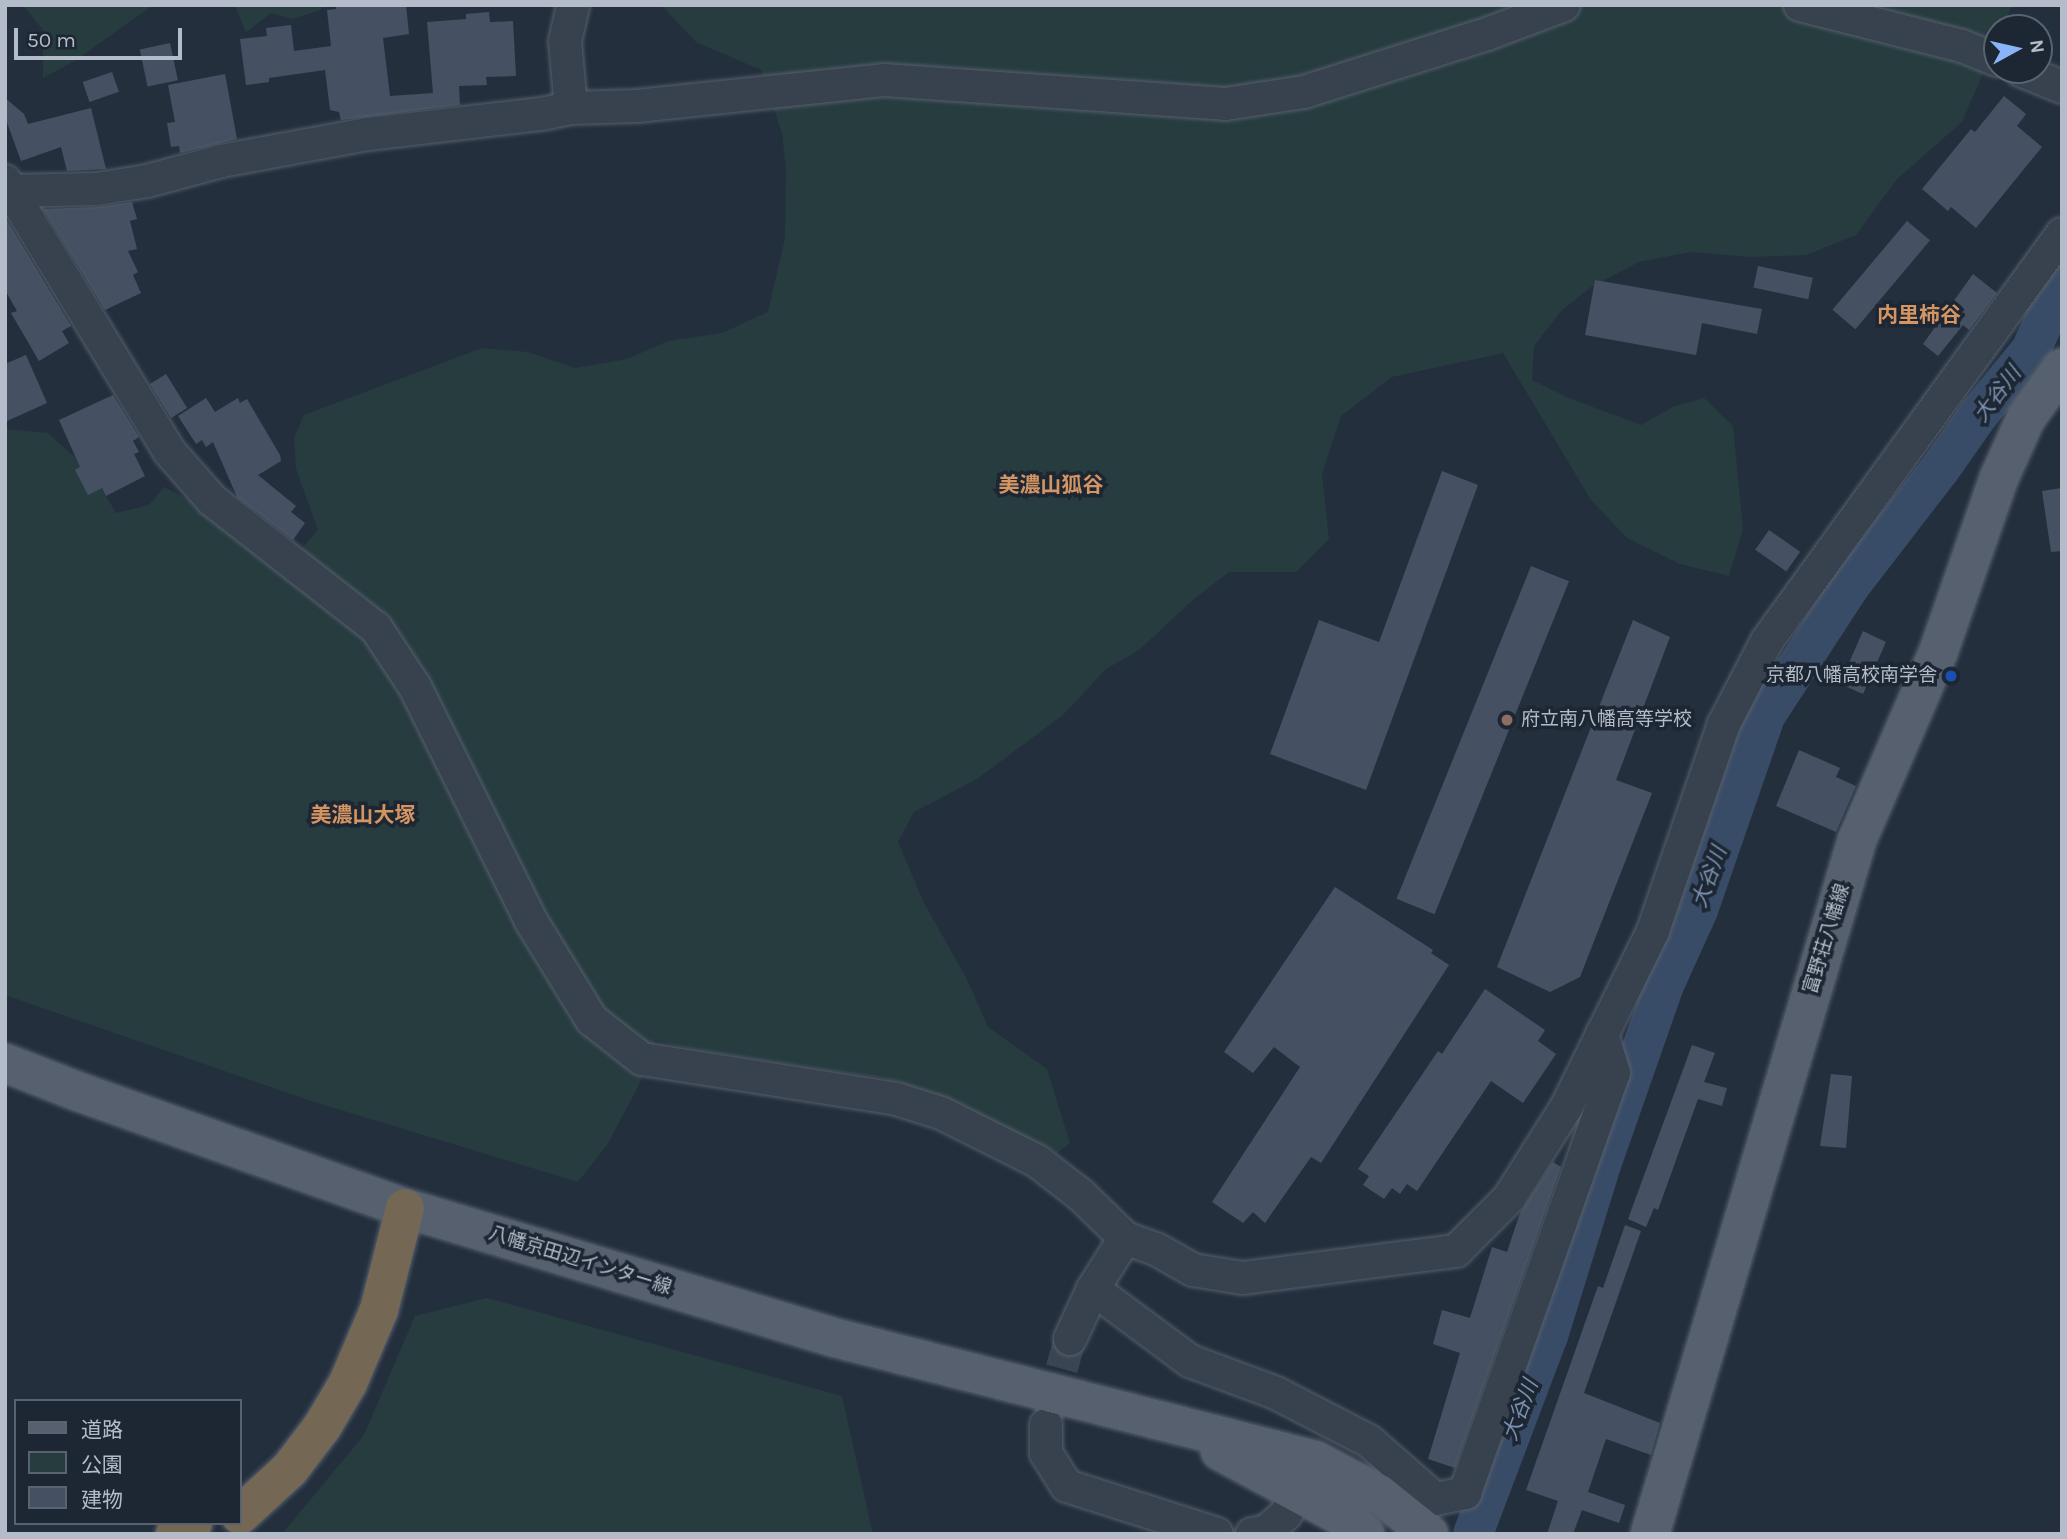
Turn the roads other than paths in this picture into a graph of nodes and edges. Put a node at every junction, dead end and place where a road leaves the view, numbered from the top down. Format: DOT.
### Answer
graph roads {
  1 [pos="573,5"];
  2 [pos="1564,5"];
  3 [pos="1800,5"];
  4 [pos="1983,55"];
  5 [pos="571,108"];
  6 [pos="8,186"];
  7 [pos="2062,234"];
  8 [pos="2062,368"];
  9 [pos="1602,1034"];
  10 [pos="5,1063"];
  11 [pos="405,1208"];
  12 [pos="1125,1238"];
  13 [pos="1093,1289"];
  14 [pos="1070,1339"];
  15 [pos="1046,1425"];
  16 [pos="242,1488"];
  17 [pos="1289,1508"];
  18 [pos="242,1513"];
  19 [pos="1217,1534"];
  20 [pos="1365,1534"];
  21 [pos="1429,1534"];
  22 [pos="1650,1534"];
  1 -- 5 [label="street"];
  2 -- 5 [label="street"];
  3 -- 4 [label="street"];
  5 -- 6 [label="street"];
  6 -- 12 [label="street"];
  7 -- 9 [label="street"];
  8 -- 22 [label="main road, 富野荘八幡線"];
  9 -- 12 [label="street"];
  9 -- 13 [label="street"];
  10 -- 11 [label="main road, 八幡京田辺インター線"];
  11 -- 16 [label="highway"];
  11 -- 17 [label="main road, 八幡京田辺インター線"];
  11 -- 18 [label="highway"];
  12 -- 13 [label="street"];
  13 -- 14 [label="street"];
  15 -- 19 [label="street"];
  17 -- 20 [label="main road, 八幡京田辺インター線"];
  17 -- 21 [label="main road, 八幡京田辺インター線"];
}
